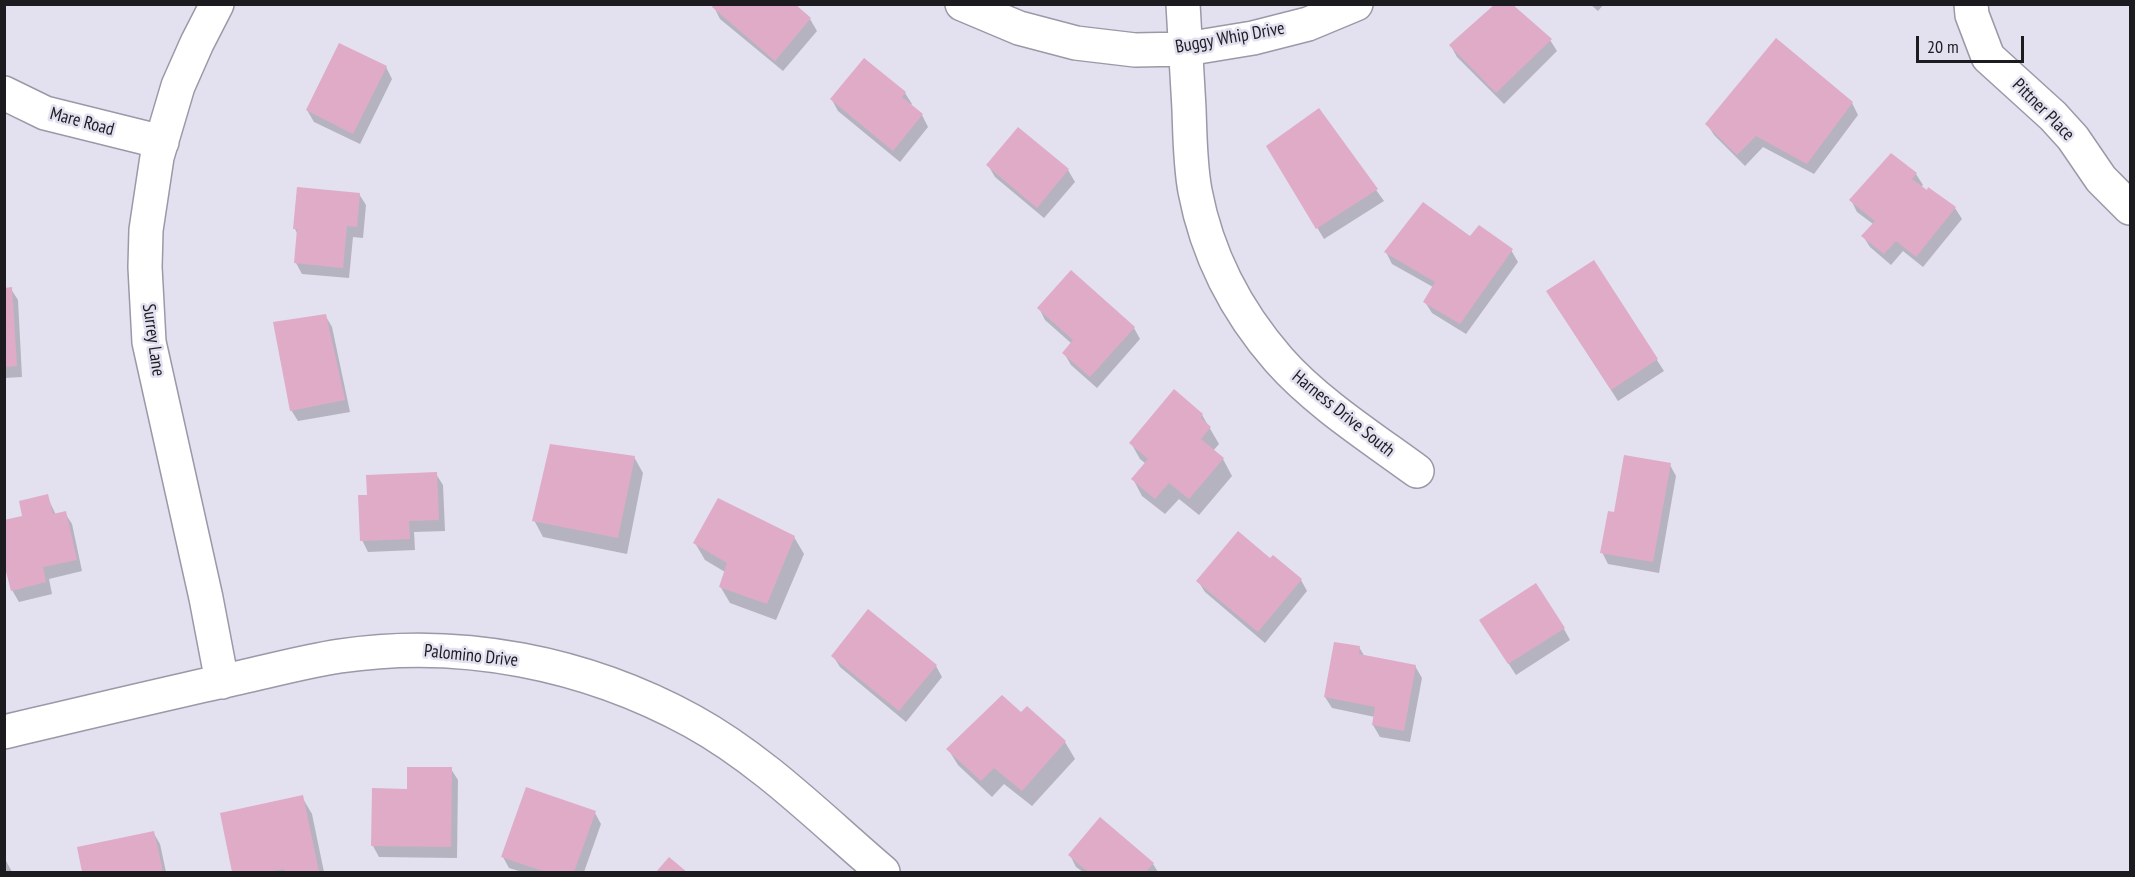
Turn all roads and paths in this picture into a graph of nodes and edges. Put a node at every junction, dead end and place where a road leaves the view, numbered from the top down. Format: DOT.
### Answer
graph roads {
  1 [pos="217,4"];
  2 [pos="962,4"];
  3 [pos="1183,4"];
  4 [pos="1356,4"];
  5 [pos="1971,4"];
  6 [pos="1186,49"];
  7 [pos="4,93"];
  8 [pos="162,142"];
  9 [pos="2130,208"];
  10 [pos="1417,471"];
  11 [pos="222,682"];
  12 [pos="4,732"];
  13 [pos="883,873"];
  1 -- 8 [label="street, Surrey Lane"];
  2 -- 6 [label="street, Buggy Whip Drive"];
  3 -- 6 [label="street, Harness Drive South"];
  4 -- 6 [label="street, Buggy Whip Drive"];
  5 -- 9 [label="street, Pittner Place"];
  6 -- 10 [label="street, Harness Drive South"];
  7 -- 8 [label="street, Mare Road"];
  8 -- 11 [label="street, Surrey Lane"];
  11 -- 12 [label="street, Palomino Drive"];
  11 -- 13 [label="street, Palomino Drive"];
}
